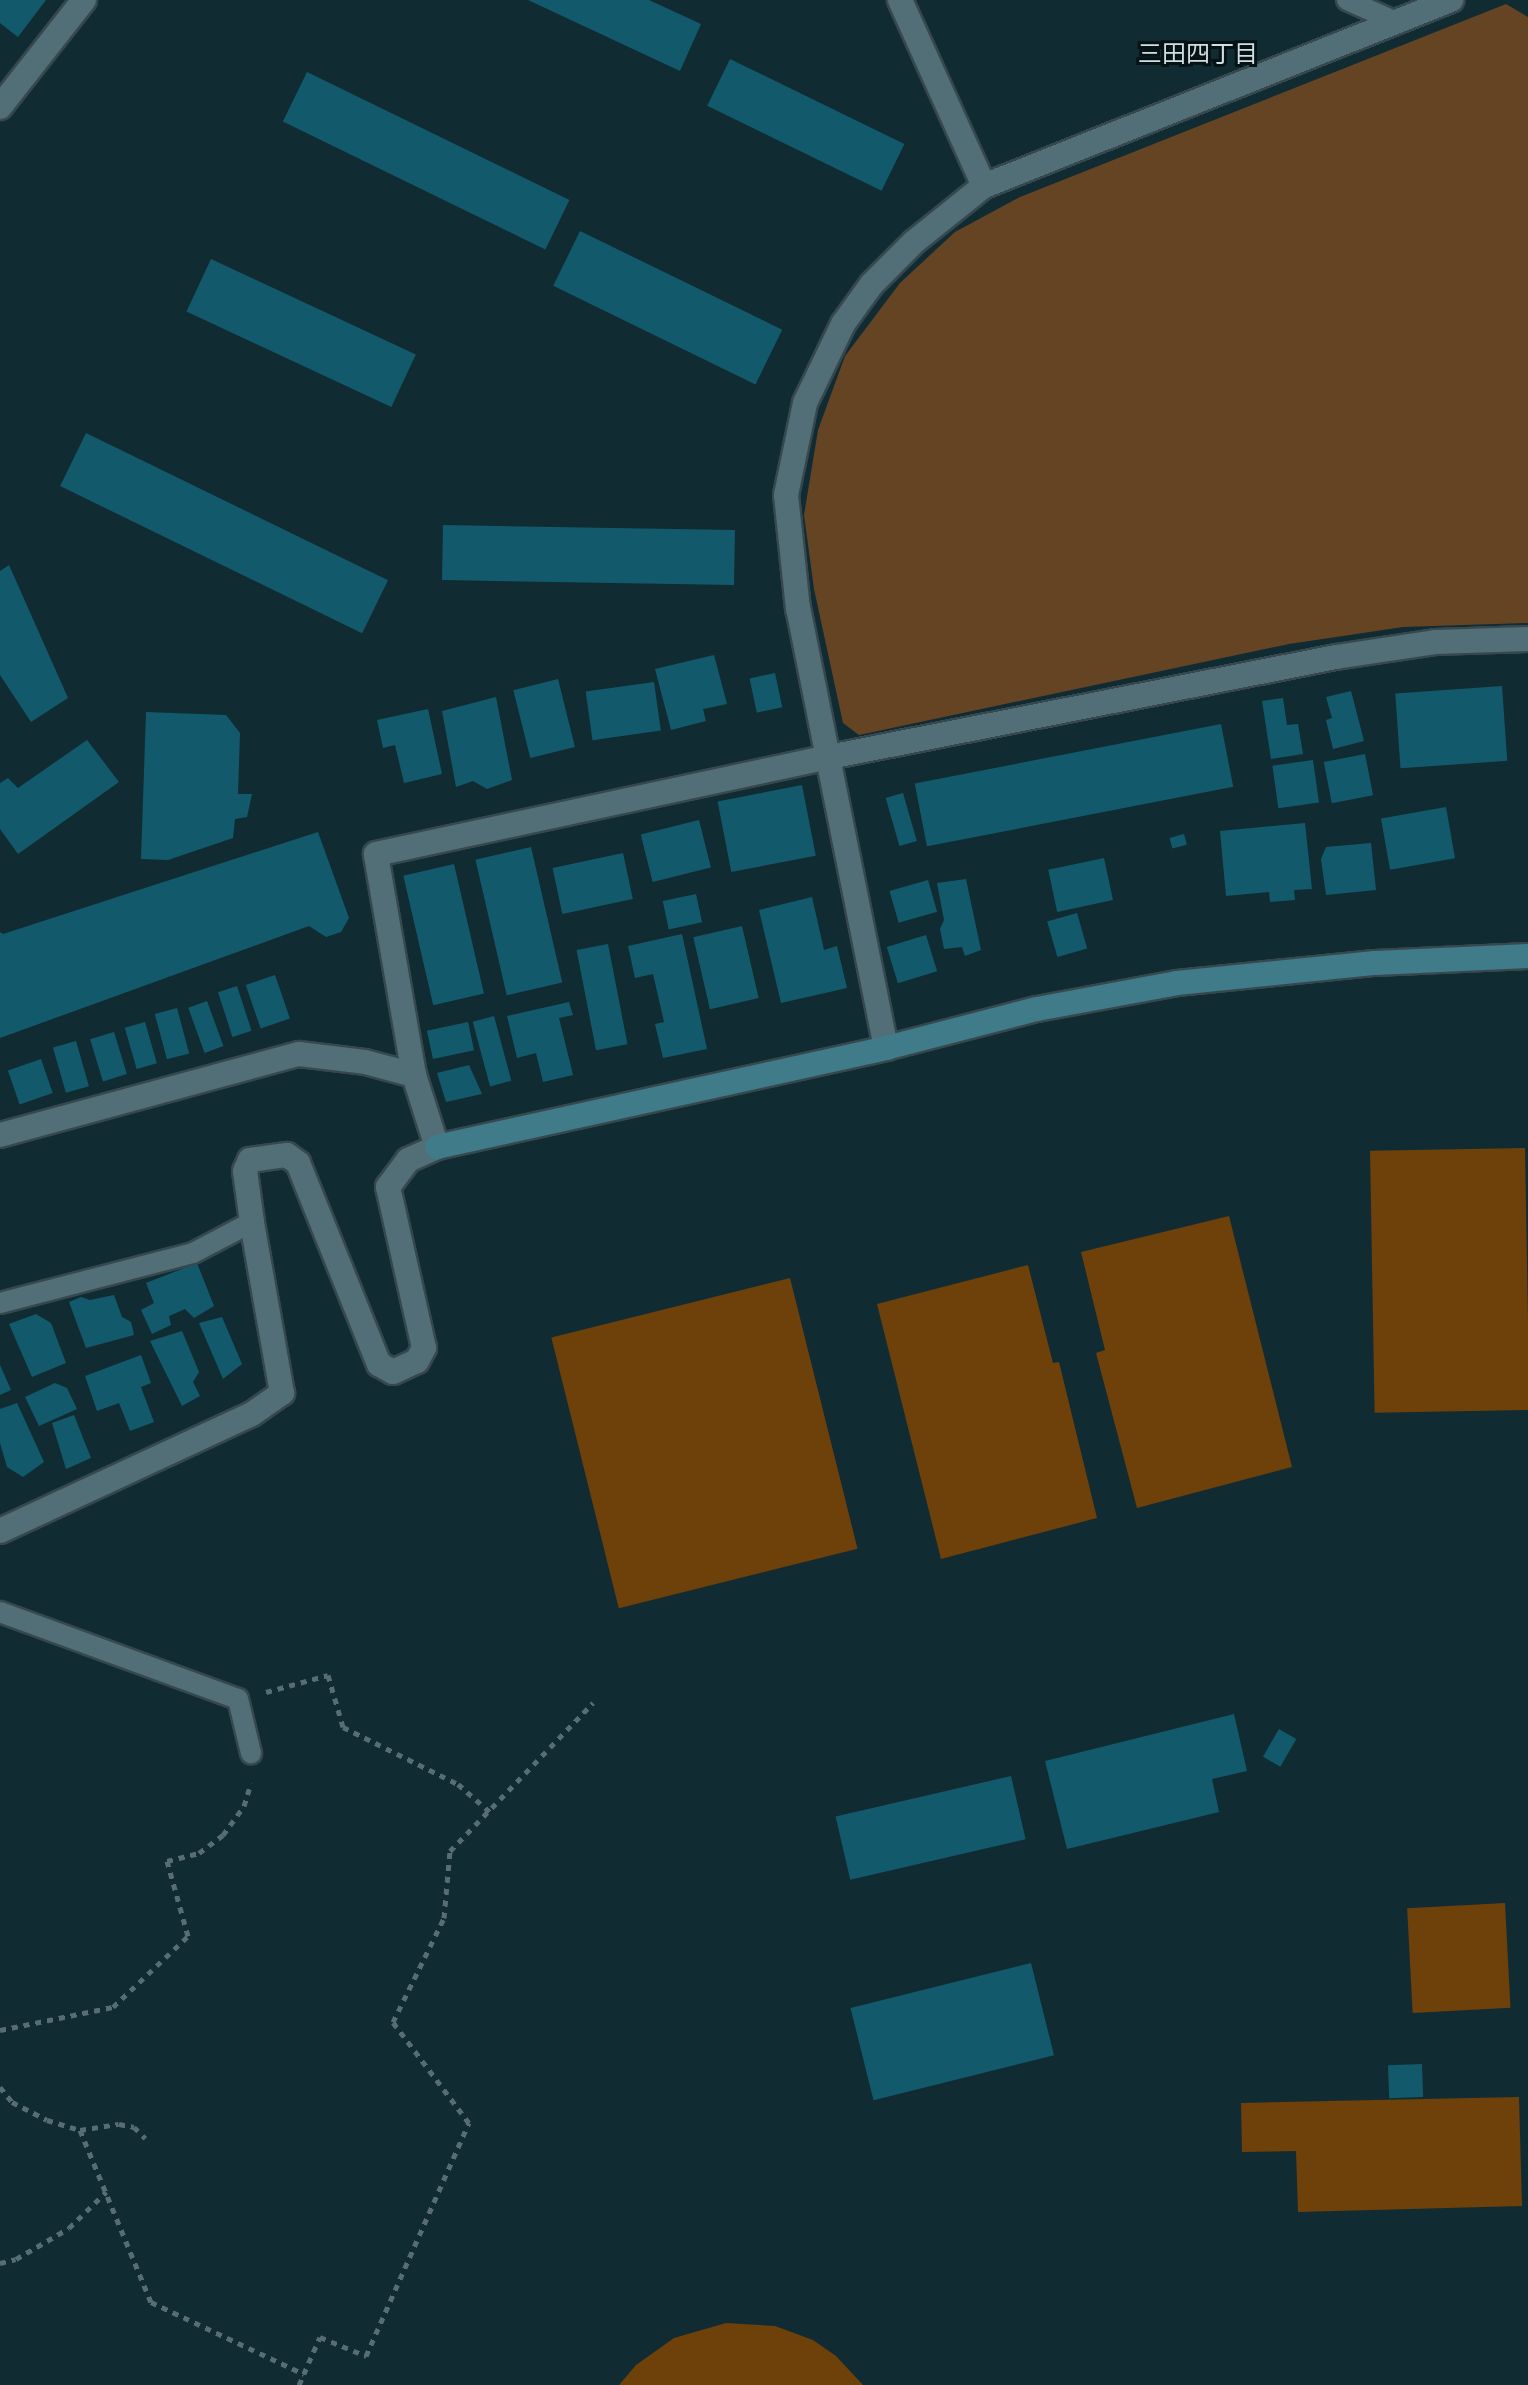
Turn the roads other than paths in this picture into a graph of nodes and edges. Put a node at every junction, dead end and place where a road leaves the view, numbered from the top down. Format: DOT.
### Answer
graph roads {
  1 [pos="84,0"];
  2 [pos="900,0"];
  3 [pos="1347,0"];
  4 [pos="1451,0"];
  5 [pos="1396,22"];
  6 [pos="0,107"];
  7 [pos="984,186"];
  8 [pos="1528,639"];
  9 [pos="829,757"];
  10 [pos="1528,956"];
  11 [pos="886,1048"];
  12 [pos="414,1075"];
  13 [pos="0,1135"];
  14 [pos="437,1147"];
  15 [pos="252,1222"];
  16 [pos="0,1303"];
  17 [pos="0,1531"];
  18 [pos="0,1612"];
  19 [pos="251,1753"];
  1 -- 6 [label="street"];
  2 -- 7 [label="street"];
  3 -- 5 [label="lane"];
  4 -- 5 [label="street"];
  5 -- 7 [label="street"];
  7 -- 9 [label="street"];
  8 -- 9 [label="street"];
  9 -- 11 [label="street"];
  9 -- 12 [label="street"];
  10 -- 11 [label="street"];
  11 -- 14 [label="street"];
  12 -- 13 [label="street"];
  12 -- 14 [label="street"];
  14 -- 15 [label="street"];
  15 -- 16 [label="lane"];
  15 -- 17 [label="street"];
  18 -- 19 [label="lane"];
}
